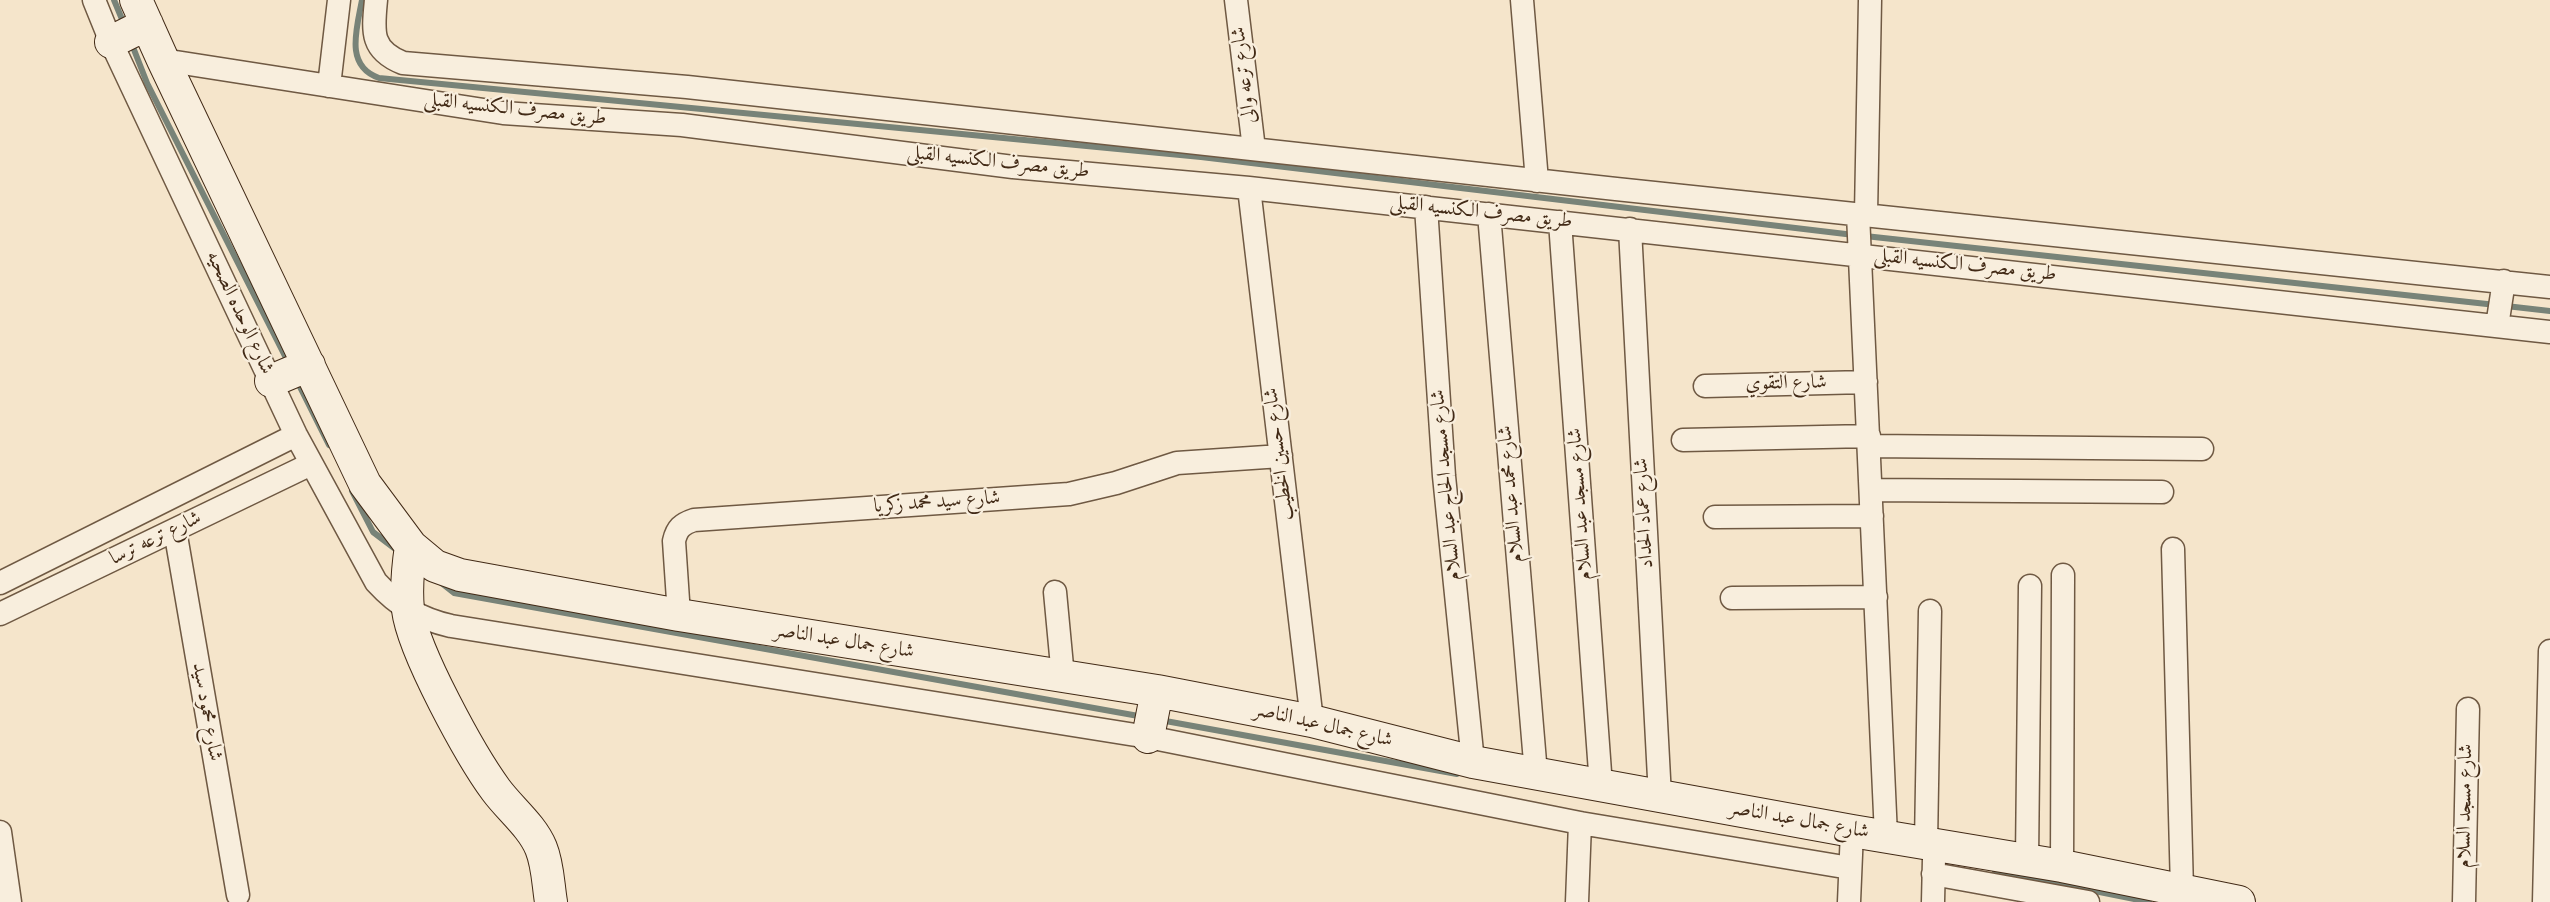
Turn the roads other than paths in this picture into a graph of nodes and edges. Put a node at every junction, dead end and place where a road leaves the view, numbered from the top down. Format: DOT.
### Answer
graph roads {
  1 [pos="94,0"];
  2 [pos="339,0"];
  3 [pos="376,0"];
  4 [pos="1236,0"];
  5 [pos="1522,0"];
  6 [pos="1870,0"];
  7 [pos="130,26"];
  8 [pos="163,60"];
  9 [pos="416,64"];
  10 [pos="328,86"];
  11 [pos="413,100"];
  12 [pos="1254,149"];
  13 [pos="1537,181"];
  14 [pos="1249,188"];
  15 [pos="1616,189"];
  16 [pos="1426,207"];
  17 [pos="1490,214"];
  18 [pos="1862,214"];
  19 [pos="1560,222"];
  20 [pos="1624,229"];
  21 [pos="1861,254"];
  22 [pos="2504,281"];
  23 [pos="2550,287"];
  24 [pos="2497,326"];
  25 [pos="2550,332"];
  26 [pos="291,372"];
  27 [pos="1866,382"];
  28 [pos="1705,386"];
  29 [pos="296,435"];
  30 [pos="1683,440"];
  31 [pos="1869,441"];
  32 [pos="2202,449"];
  33 [pos="1281,456"];
  34 [pos="311,464"];
  35 [pos="1871,490"];
  36 [pos="2162,492"];
  37 [pos="1872,516"];
  38 [pos="1715,518"];
  39 [pos="174,530"];
  40 [pos="2173,549"];
  41 [pos="410,551"];
  42 [pos="2063,575"];
  43 [pos="0,583"];
  44 [pos="2030,586"];
  45 [pos="1055,592"];
  46 [pos="1876,597"];
  47 [pos="1732,598"];
  48 [pos="408,599"];
  49 [pos="1930,611"];
  50 [pos="0,614"];
  51 [pos="679,615"];
  52 [pos="2550,651"];
  53 [pos="1063,677"];
  54 [pos="2468,710"];
  55 [pos="1152,714"];
  56 [pos="1312,721"];
  57 [pos="1473,762"];
  58 [pos="1536,774"];
  59 [pos="1601,786"];
  60 [pos="1660,797"];
  61 [pos="1580,823"];
  62 [pos="0,832"];
  63 [pos="1886,836"];
  64 [pos="1851,846"];
  65 [pos="1933,855"];
  66 [pos="2026,860"];
  67 [pos="2062,866"];
  68 [pos="2182,890"];
  69 [pos="238,895"];
  70 [pos="10,902"];
  71 [pos="551,902"];
  72 [pos="1577,902"];
  73 [pos="1849,902"];
  74 [pos="1933,902"];
  75 [pos="2088,902"];
  76 [pos="2239,902"];
  77 [pos="2464,902"];
  78 [pos="2544,902"];
  1 -- 7 [label="street, شارع الوحده الصحيه"];
  2 -- 10 [label="street"];
  3 -- 9 [label="street, طريق مصرف الكنسيه القبلى"];
  4 -- 12 [label="street, شارع ترعه والى"];
  5 -- 13 [label="street"];
  6 -- 18 [label="street"];
  7 -- 8 [label="street, شارع الوحده الصحيه"];
  7 -- 26 [label="street, شارع الوحده الصحيه"];
  8 -- 10 [label="street, طريق مصرف الكنسيه القبلى"];
  8 -- 26 [label="street, شارع الوحده الصحيه"];
  9 -- 11 [label="street"];
  9 -- 12 [label="street, طريق مصرف الكنسيه القبلى"];
  10 -- 11 [label="street, طريق مصرف الكنسيه القبلى"];
  11 -- 14 [label="street, طريق مصرف الكنسيه القبلى"];
  12 -- 13 [label="street, طريق مصرف الكنسيه القبلى"];
  13 -- 15 [label="street, طريق مصرف الكنسيه القبلى"];
  14 -- 16 [label="street, طريق مصرف الكنسيه القبلى"];
  14 -- 33 [label="street, شارع حسين الخطيب"];
  15 -- 18 [label="street, طريق مصرف الكنسيه القبلى"];
  15 -- 20 [label="street, شارع عماد الحداد"];
  16 -- 17 [label="street, طريق مصرف الكنسيه القبلى"];
  16 -- 57 [label="street, شارع مسجد الحاج عبد السلام"];
  17 -- 19 [label="street, طريق مصرف الكنسيه القبلى"];
  17 -- 58 [label="street, شارع محمد عبد السلام"];
  18 -- 21 [label="street"];
  18 -- 22 [label="street, طريق مصرف الكنسيه القبلى"];
  19 -- 20 [label="street, طريق مصرف الكنسيه القبلى"];
  19 -- 59 [label="street, شارع مسجد عبد السلام"];
  20 -- 21 [label="street, طريق مصرف الكنسيه القبلى"];
  20 -- 60 [label="street, شارع عماد الحداد"];
  21 -- 24 [label="street, طريق مصرف الكنسيه القبلى"];
  21 -- 27 [label="street"];
  22 -- 23 [label="street, طريق مصرف الكنسيه القبلى"];
  22 -- 24 [label="street"];
  24 -- 25 [label="street, طريق مصرف الكنسيه القبلى"];
  26 -- 29 [label="street, شارع الوحده الصحيه"];
  26 -- 41 [label="street, شارع الوحده الصحيه"];
  27 -- 28 [label="street, شارع التقوي"];
  27 -- 31 [label="street"];
  29 -- 34 [label="street, شارع الوحده الصحيه"];
  29 -- 43 [label="street, شارع ترعه ترسا"];
  30 -- 31 [label="street"];
  31 -- 32 [label="street"];
  31 -- 35 [label="street"];
  33 -- 51 [label="street, شارع سيد محمد زكريا"];
  33 -- 56 [label="street, شارع حسين الخطيب"];
  34 -- 39 [label="street, شارع ترعه ترسا"];
  34 -- 48 [label="street, شارع الوحده الصحيه"];
  35 -- 36 [label="street"];
  35 -- 37 [label="street"];
  37 -- 38 [label="street"];
  37 -- 46 [label="street"];
  39 -- 50 [label="street, شارع ترعه ترسا"];
  39 -- 69 [label="street, شارع محمود سيد"];
  40 -- 68 [label="street"];
  41 -- 48 [label="street"];
  41 -- 51 [label="street, شارع جمال عبد الناصر"];
  42 -- 67 [label="street"];
  44 -- 66 [label="street"];
  45 -- 53 [label="street"];
  46 -- 47 [label="street"];
  46 -- 63 [label="street"];
  48 -- 55 [label="street, شارع جمال عبد الناصر"];
  48 -- 71 [label="street"];
  49 -- 65 [label="street"];
  51 -- 53 [label="street, شارع جمال عبد الناصر"];
  52 -- 78 [label="street"];
  53 -- 55 [label="street, شارع جمال عبد الناصر"];
  54 -- 77 [label="street, شارع مسجد السلام"];
  55 -- 56 [label="street, شارع جمال عبد الناصر"];
  55 -- 61 [label="street, شارع جمال عبد الناصر"];
  56 -- 57 [label="street, شارع جمال عبد الناصر"];
  57 -- 58 [label="street, شارع جمال عبد الناصر"];
  58 -- 59 [label="street, شارع جمال عبد الناصر"];
  59 -- 60 [label="street, شارع جمال عبد الناصر"];
  60 -- 64 [label="street, شارع جمال عبد الناصر"];
  61 -- 64 [label="street, شارع جمال عبد الناصر"];
  61 -- 72 [label="street"];
  62 -- 70 [label="street"];
  63 -- 64 [label="street, شارع جمال عبد الناصر"];
  63 -- 65 [label="street, شارع جمال عبد الناصر"];
  64 -- 73 [label="street"];
  65 -- 66 [label="street, شارع جمال عبد الناصر"];
  65 -- 74 [label="street"];
  65 -- 75 [label="street, شارع جمال عبد الناصر"];
  66 -- 67 [label="street, شارع جمال عبد الناصر"];
  67 -- 68 [label="street, شارع جمال عبد الناصر"];
  68 -- 76 [label="street, شارع جمال عبد الناصر"];
}
